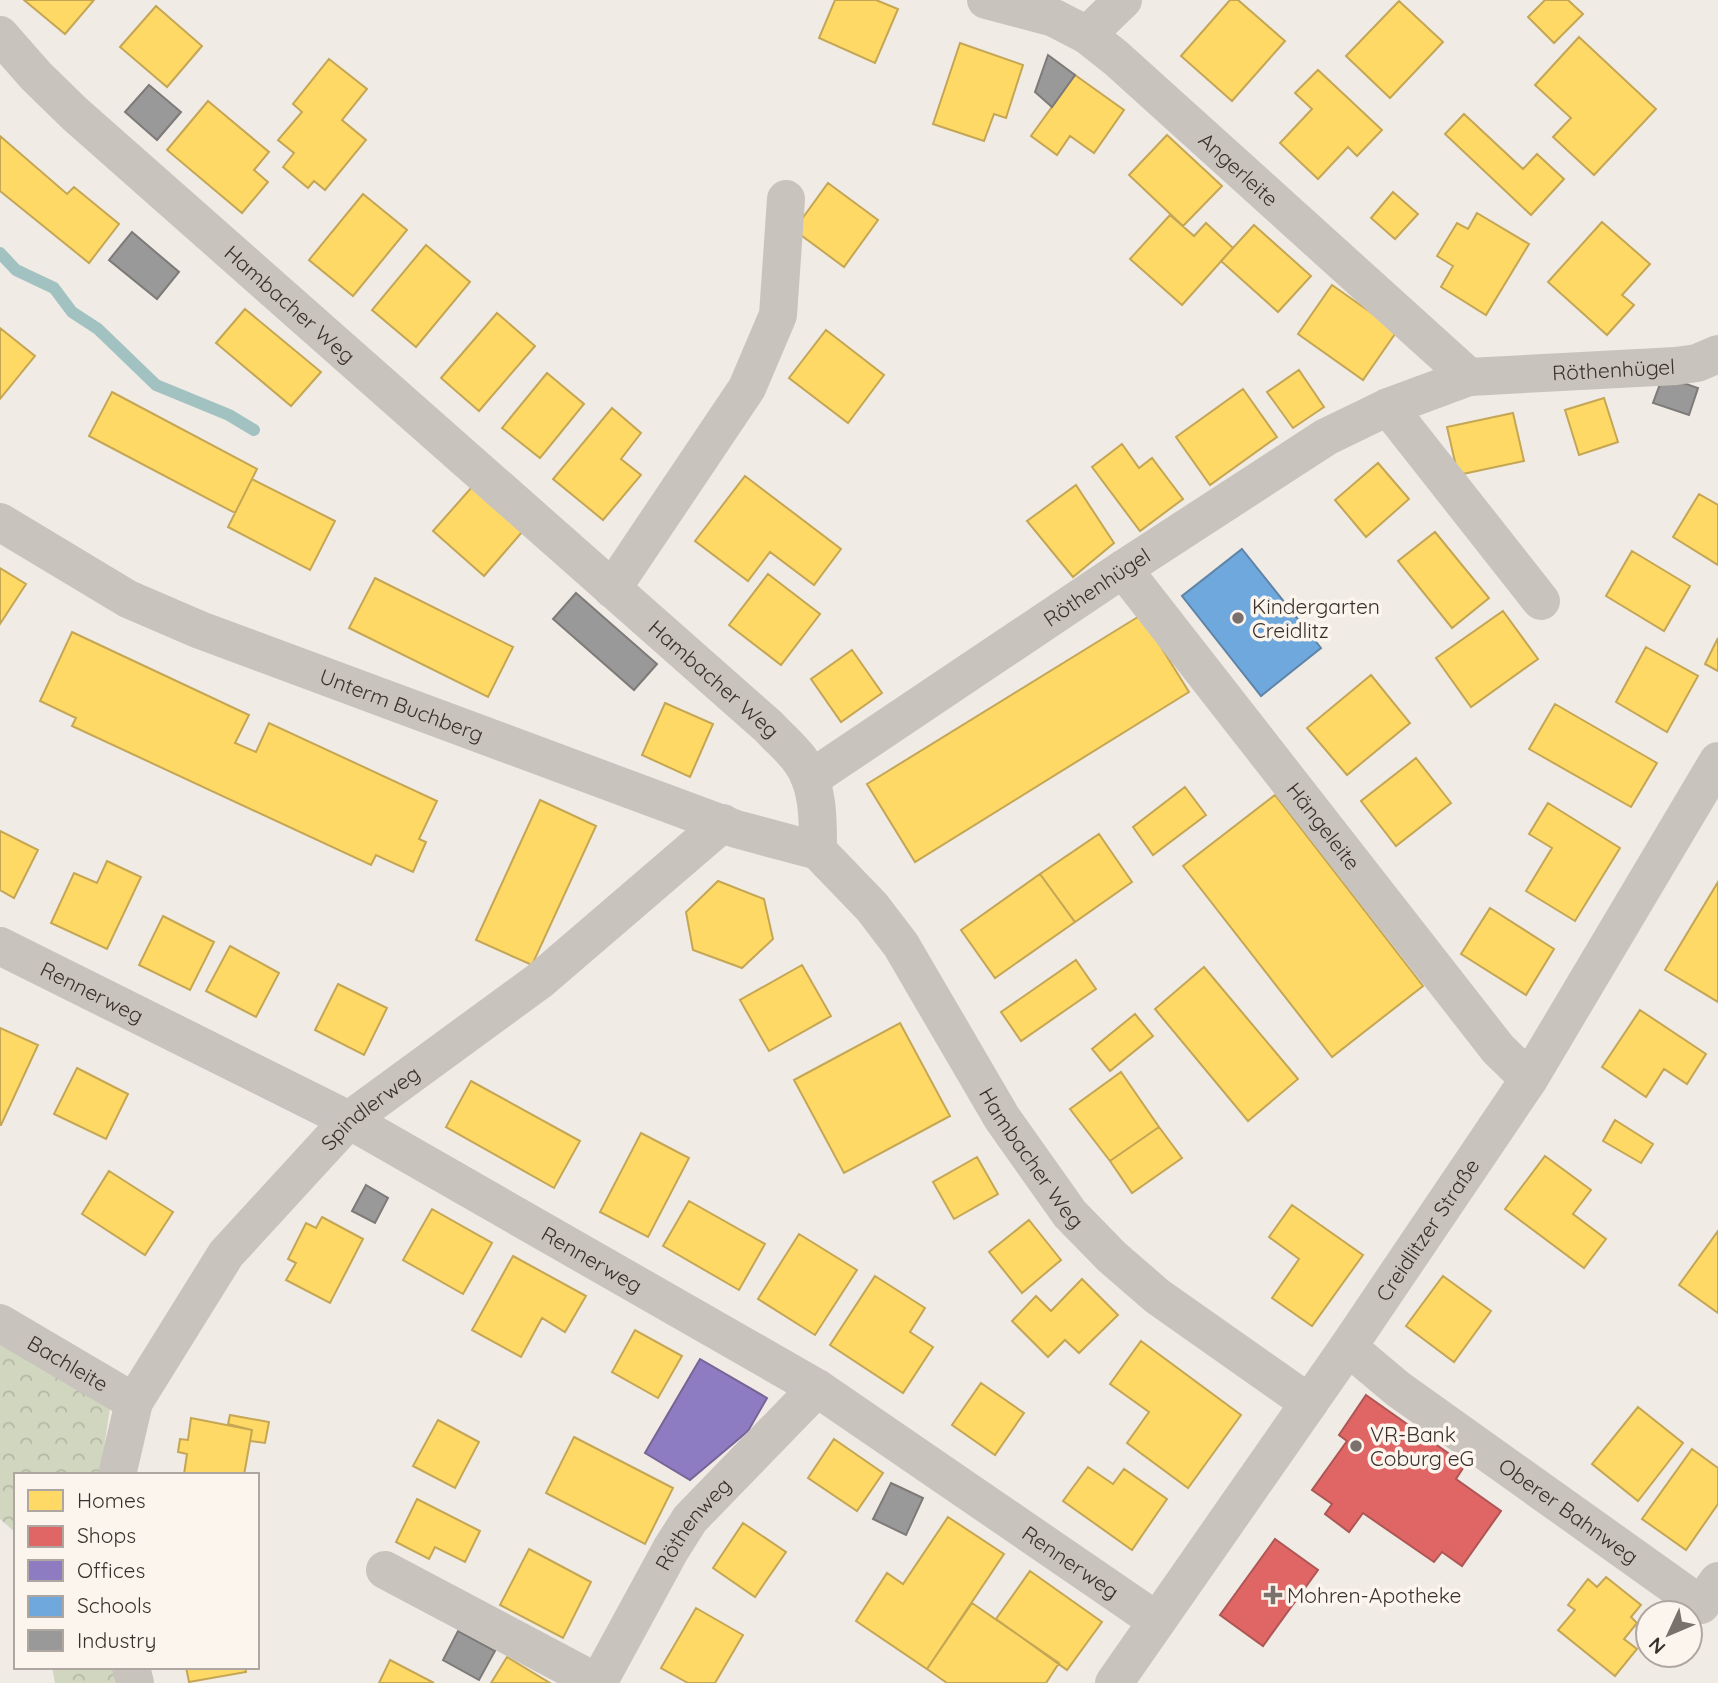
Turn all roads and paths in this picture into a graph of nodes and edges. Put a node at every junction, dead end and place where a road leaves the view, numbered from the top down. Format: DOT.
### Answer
graph roads {
  1 [pos="986,0"];
  2 [pos="1123,0"];
  3 [pos="0,35"];
  4 [pos="1087,35"];
  5 [pos="786,200"];
  6 [pos="1718,354"];
  7 [pos="1469,377"];
  8 [pos="1388,407"];
  9 [pos="0,522"];
  10 [pos="1123,569"];
  11 [pos="612,589"];
  12 [pos="1541,601"];
  13 [pos="1718,761"];
  14 [pos="810,779"];
  15 [pos="723,823"];
  16 [pos="818,851"];
  17 [pos="0,946"];
  18 [pos="1529,1079"];
  19 [pos="349,1119"];
  20 [pos="0,1324"];
  21 [pos="1348,1347"];
  22 [pos="817,1388"];
  23 [pos="134,1402"];
  24 [pos="1309,1403"];
  25 [pos="117,1473"];
  26 [pos="385,1570"];
  27 [pos="1718,1581"];
  28 [pos="1157,1621"];
  29 [pos="1114,1683"];
  1 -- 4 [label="street, Angerleite"];
  2 -- 4 [label="street"];
  3 -- 11 [label="street, Hambacher Weg"];
  4 -- 7 [label="street, Angerleite"];
  5 -- 11 [label="street"];
  6 -- 7 [label="street, Röthenhügel"];
  7 -- 8 [label="street, Röthenhügel"];
  8 -- 10 [label="street, Röthenhügel"];
  8 -- 12 [label="street"];
  9 -- 15 [label="street, Unterm Buchberg"];
  10 -- 14 [label="street, Röthenhügel"];
  10 -- 18 [label="street, Hängeleite"];
  11 -- 14 [label="street, Hambacher Weg"];
  13 -- 18 [label="street, Creidlitzer Straße"];
  14 -- 16 [label="street, Hambacher Weg"];
  15 -- 16 [label="street, Unterm Buchberg"];
  15 -- 19 [label="street, Spindlerweg"];
  16 -- 24 [label="street, Hambacher Weg"];
  17 -- 19 [label="street, Rennerweg"];
  18 -- 21 [label="street, Creidlitzer Straße"];
  19 -- 22 [label="street, Rennerweg"];
  19 -- 23 [label="street, Spindlerweg"];
  20 -- 23 [label="street, Bachleite"];
  21 -- 24 [label="street, Creidlitzer Straße"];
  21 -- 27 [label="street, Oberer Bahnweg"];
  22 -- 26 [label="street, Röthenweg"];
  22 -- 28 [label="street, Rennerweg"];
  23 -- 25 [label="street, Spindlerweg"];
  24 -- 28 [label="street, Creidlitzer Straße"];
  28 -- 29 [label="street, Creidlitzer Straße"];
}
